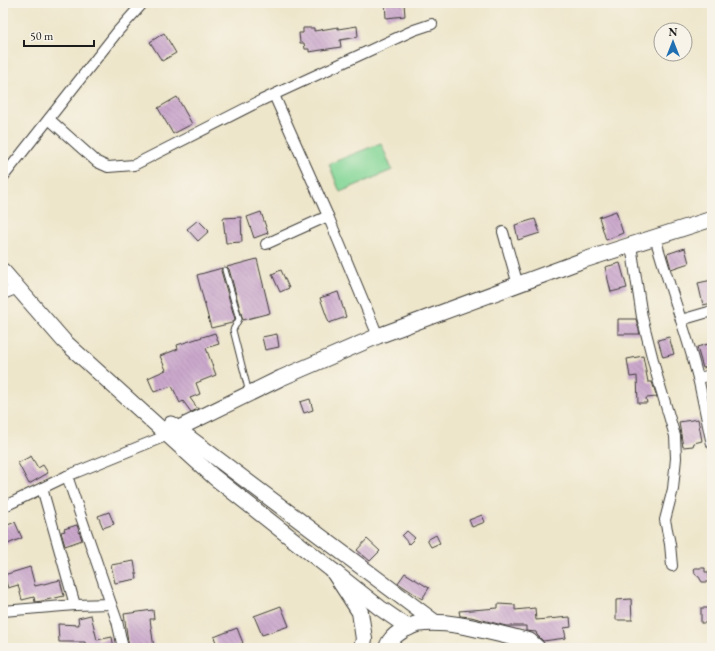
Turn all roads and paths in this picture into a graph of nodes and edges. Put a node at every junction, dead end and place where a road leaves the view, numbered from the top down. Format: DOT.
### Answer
graph roads {
  1 [pos="143,3"];
  2 [pos="432,24"];
  3 [pos="274,95"];
  4 [pos="49,119"];
  5 [pos="3,176"];
  6 [pos="328,216"];
  7 [pos="712,218"];
  8 [pos="503,232"];
  9 [pos="654,237"];
  10 [pos="266,244"];
  11 [pos="631,245"];
  12 [pos="225,270"];
  13 [pos="3,271"];
  14 [pos="518,285"];
  15 [pos="18,288"];
  16 [pos="3,294"];
  17 [pos="712,310"];
  18 [pos="681,320"];
  19 [pos="378,336"];
  20 [pos="712,375"];
  21 [pos="698,378"];
  22 [pos="250,394"];
  23 [pos="172,432"];
  24 [pos="712,444"];
  25 [pos="67,476"];
  26 [pos="42,488"];
  27 [pos="3,507"];
  28 [pos="672,566"];
  29 [pos="334,572"];
  30 [pos="111,604"];
  31 [pos="75,605"];
  32 [pos="3,611"];
  33 [pos="436,623"];
  34 [pos="409,628"];
  35 [pos="123,648"];
  36 [pos="362,648"];
  37 [pos="387,648"];
  38 [pos="537,648"];
  1 -- 4 [label="street"];
  2 -- 3 [label="street"];
  3 -- 4 [label="street"];
  3 -- 6 [label="street"];
  4 -- 5 [label="street"];
  6 -- 10 [label="street"];
  6 -- 19 [label="street"];
  7 -- 9 [label="main road"];
  8 -- 14 [label="street"];
  9 -- 11 [label="main road"];
  9 -- 18 [label="street"];
  11 -- 14 [label="main road"];
  11 -- 28 [label="street"];
  12 -- 22 [label="lane"];
  13 -- 15 [label="main road"];
  14 -- 19 [label="main road"];
  15 -- 16 [label="street"];
  15 -- 23 [label="main road"];
  17 -- 18 [label="street"];
  18 -- 21 [label="street"];
  19 -- 22 [label="main road"];
  20 -- 21 [label="street"];
  21 -- 24 [label="street"];
  22 -- 23 [label="main road"];
  23 -- 25 [label="street"];
  23 -- 29 [label="main road"];
  23 -- 33 [label="main road"];
  25 -- 26 [label="street"];
  25 -- 30 [label="street"];
  26 -- 27 [label="street"];
  26 -- 31 [label="street"];
  29 -- 34 [label="main road"];
  29 -- 36 [label="main road"];
  30 -- 31 [label="street"];
  30 -- 35 [label="street"];
  31 -- 32 [label="street"];
  33 -- 34 [label="main road"];
  33 -- 38 [label="main road"];
  34 -- 37 [label="main road"];
}
